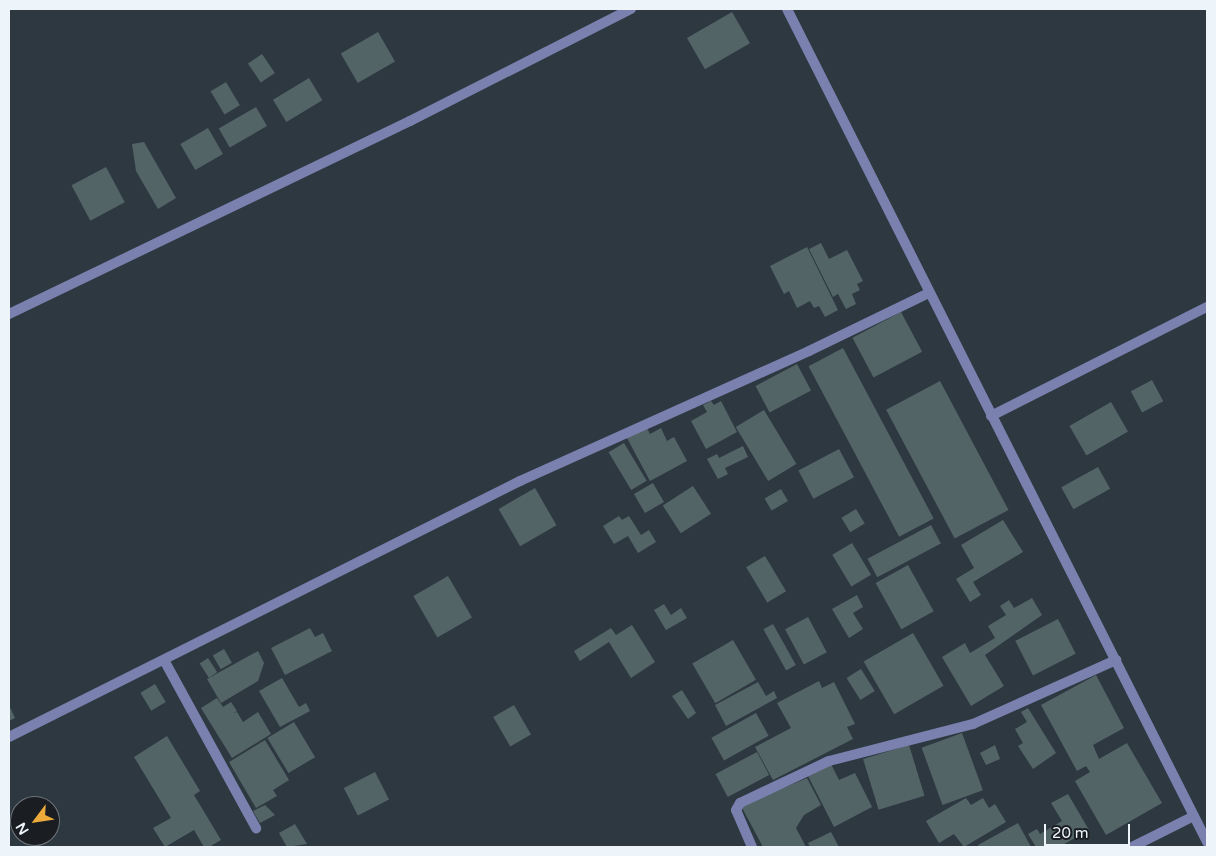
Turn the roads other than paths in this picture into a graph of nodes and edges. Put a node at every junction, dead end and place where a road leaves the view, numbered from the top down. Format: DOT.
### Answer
graph roads {
  1 [pos="631,9"];
  2 [pos="787,9"];
  3 [pos="929,293"];
  4 [pos="1207,307"];
  5 [pos="9,314"];
  6 [pos="991,416"];
  7 [pos="164,660"];
  8 [pos="1116,660"];
  9 [pos="9,737"];
  10 [pos="1194,816"];
  11 [pos="256,828"];
  12 [pos="1207,842"];
  13 [pos="752,847"];
  14 [pos="1132,847"];
  1 -- 5 [label="street"];
  2 -- 3 [label="street"];
  3 -- 6 [label="street"];
  3 -- 7 [label="street"];
  4 -- 6 [label="street"];
  6 -- 8 [label="street"];
  7 -- 9 [label="street"];
  7 -- 11 [label="street"];
  8 -- 10 [label="street"];
  8 -- 13 [label="street"];
  10 -- 12 [label="street"];
  10 -- 14 [label="street"];
}
